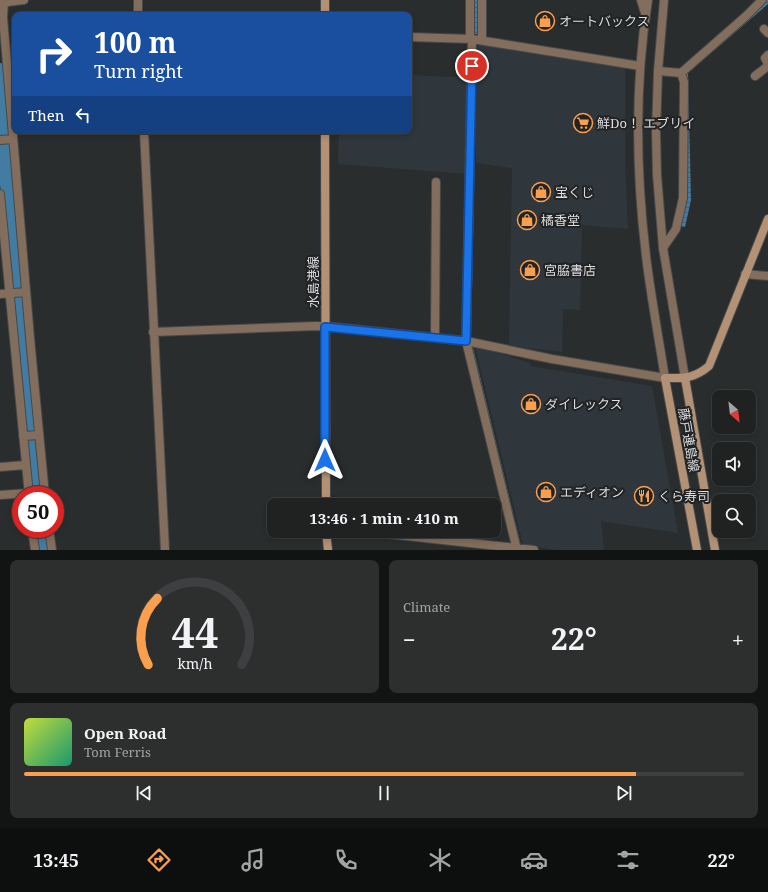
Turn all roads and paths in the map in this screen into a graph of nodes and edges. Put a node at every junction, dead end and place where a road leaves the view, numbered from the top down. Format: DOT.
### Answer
graph roads {
  1 [pos="24,0"];
  2 [pos="138,0"];
  3 [pos="325,0"];
  4 [pos="470,0"];
  5 [pos="482,0"];
  6 [pos="641,0"];
  7 [pos="648,0"];
  8 [pos="664,0"];
  9 [pos="762,0"];
  10 [pos="3,2"];
  11 [pos="138,12"];
  12 [pos="325,12"];
  13 [pos="645,16"];
  14 [pos="412,36"];
  15 [pos="471,38"];
  16 [pos="482,40"];
  17 [pos="768,55"];
  18 [pos="768,65"];
  19 [pos="640,66"];
  20 [pos="658,71"];
  21 [pos="681,73"];
  22 [pos="755,76"];
  23 [pos="144,134"];
  24 [pos="324,134"];
  25 [pos="6,140"];
  26 [pos="436,182"];
  27 [pos="0,194"];
  28 [pos="768,219"];
  29 [pos="663,248"];
  30 [pos="745,274"];
  31 [pos="768,276"];
  32 [pos="24,292"];
  33 [pos="11,293"];
  34 [pos="0,294"];
  35 [pos="325,327"];
  36 [pos="153,332"];
  37 [pos="435,338"];
  38 [pos="469,342"];
  39 [pos="665,378"];
  40 [pos="685,378"];
  41 [pos="38,435"];
  42 [pos="24,436"];
  43 [pos="26,465"];
  44 [pos="0,467"];
  45 [pos="28,486"];
  46 [pos="44,486"];
  47 [pos="0,495"];
  48 [pos="12,495"];
  49 [pos="326,498"];
  50 [pos="33,538"];
  51 [pos="50,538"];
  52 [pos="327,538"];
  53 [pos="422,538"];
  54 [pos="518,549"];
  55 [pos="35,550"];
  56 [pos="52,550"];
  57 [pos="164,550"];
  58 [pos="328,550"];
  59 [pos="534,550"];
  60 [pos="697,550"];
  61 [pos="715,550"];
  1 -- 10 [label="street"];
  2 -- 11 [label="street"];
  3 -- 12 [label="main road"];
  4 -- 15 [label="street"];
  5 -- 16 [label="street"];
  6 -- 13 [label="street"];
  7 -- 13 [label="street"];
  8 -- 20 [label="street"];
  9 -- 21 [label="street"];
  10 -- 25 [label="street"];
  13 -- 19 [label="street"];
  14 -- 15 [label="street"];
  15 -- 16 [label="street"];
  15 -- 38 [label="street"];
  16 -- 19 [label="street"];
  17 -- 18 [label="street"];
  18 -- 22 [label="street"];
  19 -- 39 [label="street"];
  20 -- 21 [label="street"];
  20 -- 29 [label="street"];
  21 -- 29 [label="street"];
  23 -- 36 [label="street"];
  24 -- 35 [label="main road, 水島港線"];
  25 -- 32 [label="street"];
  26 -- 37 [label="street"];
  27 -- 33 [label="street"];
  28 -- 30 [label="main road"];
  29 -- 40 [label="street"];
  30 -- 31 [label="street"];
  30 -- 40 [label="main road"];
  32 -- 33 [label="street"];
  32 -- 41 [label="street"];
  33 -- 34 [label="street"];
  33 -- 42 [label="street"];
  35 -- 36 [label="street"];
  35 -- 37 [label="street"];
  35 -- 49 [label="main road, 水島港線"];
  36 -- 57 [label="street"];
  37 -- 38 [label="street"];
  38 -- 39 [label="street"];
  38 -- 54 [label="street"];
  39 -- 40 [label="main road"];
  39 -- 60 [label="main road, 藤戸連島線"];
  40 -- 61 [label="main road, 藤戸連島線"];
  41 -- 42 [label="street"];
  41 -- 46 [label="street"];
  42 -- 43 [label="street"];
  43 -- 44 [label="street"];
  43 -- 45 [label="street"];
  47 -- 48 [label="street"];
  50 -- 55 [label="street"];
  51 -- 56 [label="street"];
  52 -- 58 [label="main road"];
  53 -- 54 [label="street"];
  54 -- 59 [label="street"];
}
